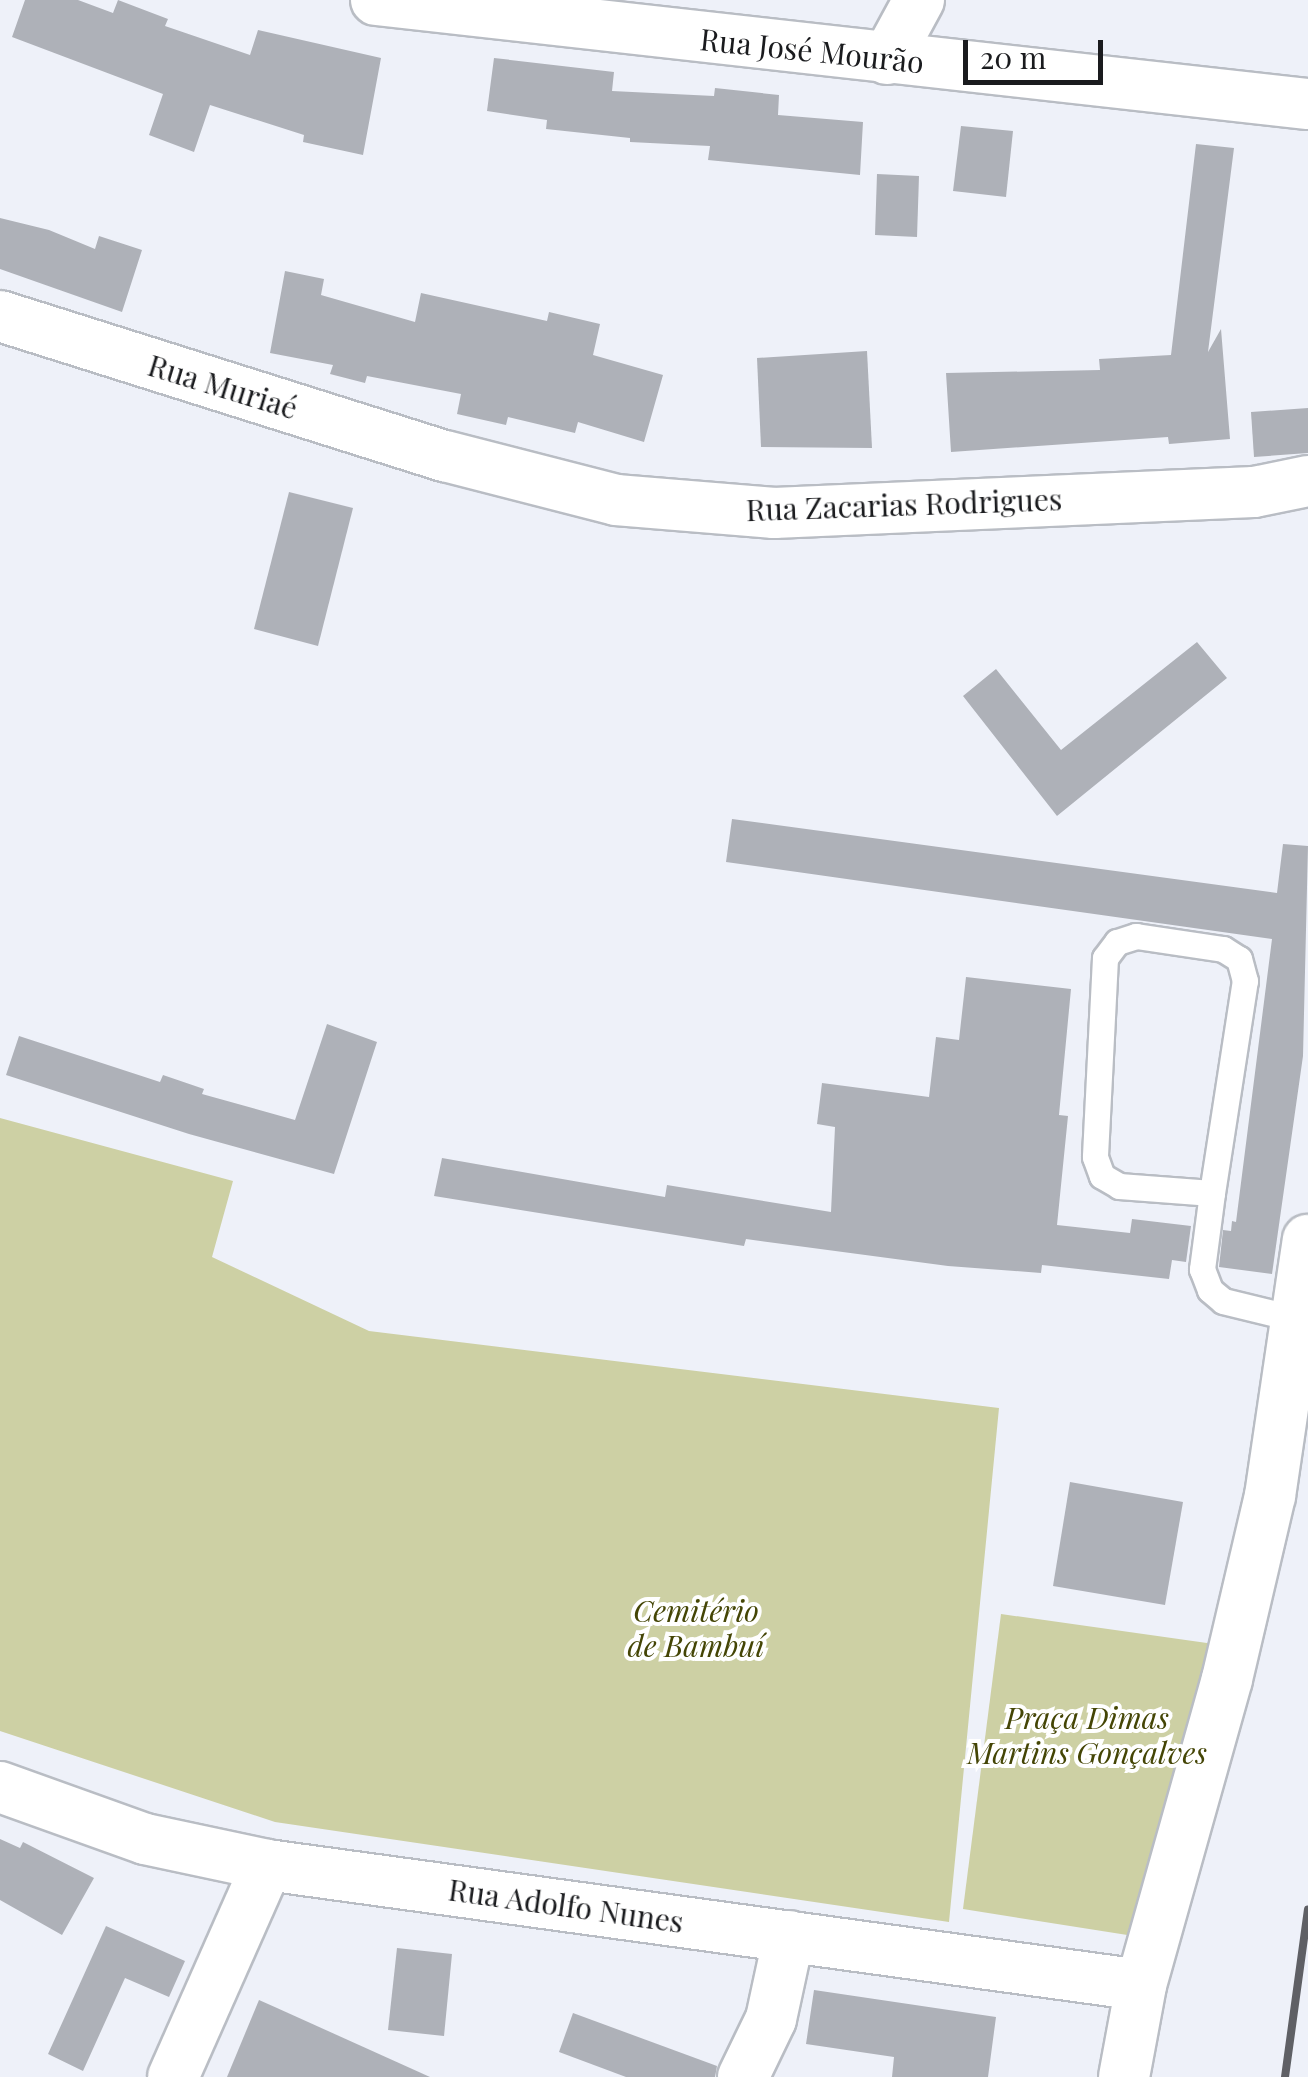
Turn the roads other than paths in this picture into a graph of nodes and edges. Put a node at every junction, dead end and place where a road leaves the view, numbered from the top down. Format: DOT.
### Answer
graph roads {
  1 [pos="376,0"];
  2 [pos="918,0"];
  3 [pos="887,59"];
  4 [pos="1308,104"];
  5 [pos="0,316"];
  6 [pos="445,456"];
  7 [pos="1308,481"];
  8 [pos="1212,1192"];
  9 [pos="1308,1240"];
  10 [pos="1297,1319"];
  11 [pos="0,1787"];
  12 [pos="267,1865"];
  13 [pos="789,1936"];
  14 [pos="1141,1985"];
  15 [pos="173,2077"];
  16 [pos="743,2077"];
  17 [pos="1124,2077"];
  1 -- 3 [label="street, Rua José Mourão"];
  2 -- 3 [label="street"];
  3 -- 4 [label="street, Rua José Mourão"];
  5 -- 6 [label="street, Rua Muriaé"];
  6 -- 7 [label="street, Rua Zacarias Rodrigues"];
  8 -- 8 [label="lane"];
  8 -- 10 [label="lane"];
  9 -- 10 [label="street"];
  10 -- 14 [label="street"];
  11 -- 12 [label="street, Rua Adolfo Nunes"];
  12 -- 13 [label="street, Rua Adolfo Nunes"];
  12 -- 15 [label="street"];
  13 -- 14 [label="street, Rua Adolfo Nunes"];
  13 -- 16 [label="street"];
  14 -- 17 [label="street"];
}
